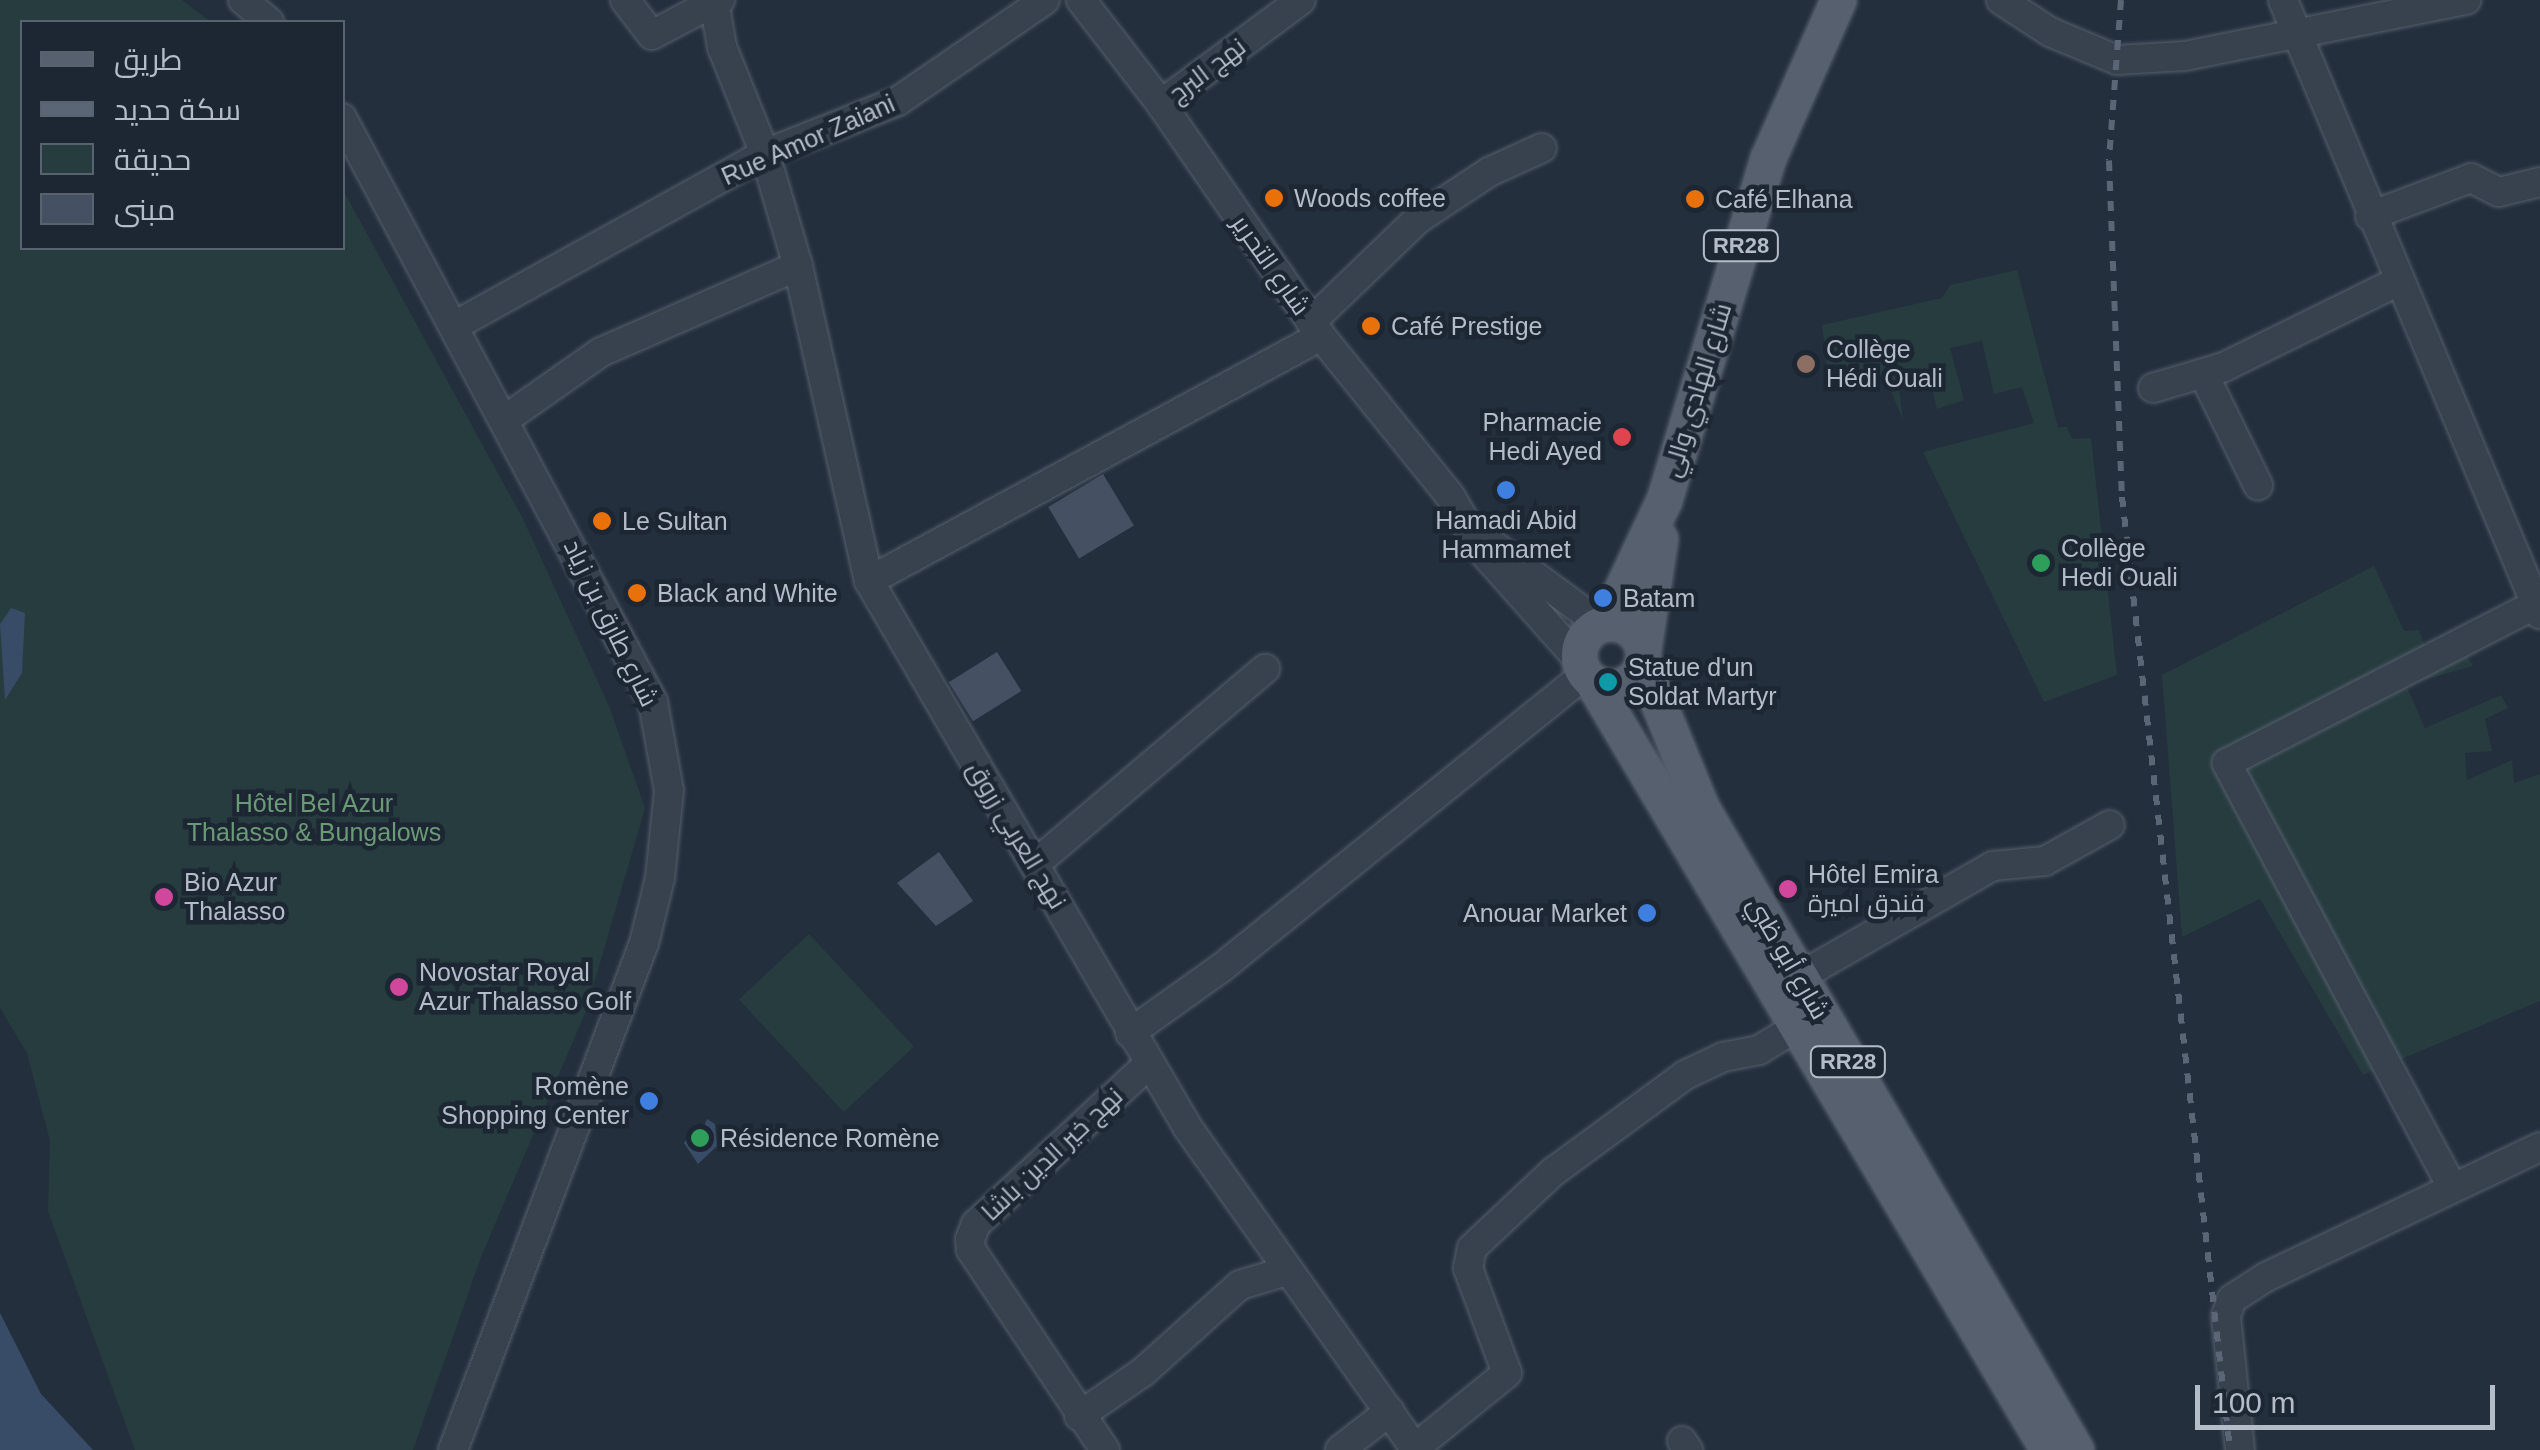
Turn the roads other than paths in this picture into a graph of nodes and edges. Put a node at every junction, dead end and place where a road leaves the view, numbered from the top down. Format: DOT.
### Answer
graph roads {
  1 [pos="244,0"];
  2 [pos="625,0"];
  3 [pos="1046,0"];
  4 [pos="1080,0"];
  5 [pos="1301,0"];
  6 [pos="1838,0"];
  7 [pos="2001,0"];
  8 [pos="2282,0"];
  9 [pos="2466,0"];
  10 [pos="717,1"];
  11 [pos="267,20"];
  12 [pos="2294,32"];
  13 [pos="1162,104"];
  14 [pos="345,123"];
  15 [pos="1542,148"];
  16 [pos="765,154"];
  17 [pos="2540,182"];
  18 [pos="2370,216"];
  19 [pos="798,266"];
  20 [pos="2396,282"];
  21 [pos="456,325"];
  22 [pos="1316,329"];
  23 [pos="2204,375"];
  24 [pos="2153,388"];
  25 [pos="507,418"];
  26 [pos="2258,485"];
  27 [pos="1664,500"];
  28 [pos="1489,549"];
  29 [pos="869,581"];
  30 [pos="2538,609"];
  31 [pos="1603,623"];
  32 [pos="1642,656"];
  33 [pos="1265,669"];
  34 [pos="1585,672"];
  35 [pos="2110,825"];
  36 [pos="1036,864"];
  37 [pos="1799,977"];
  38 [pos="1796,1028"];
  39 [pos="1130,1033"];
  40 [pos="1149,1064"];
  41 [pos="1856,1103"];
  42 [pos="2540,1147"];
  43 [pos="2452,1187"];
  44 [pos="1286,1271"];
  45 [pos="1390,1411"];
  46 [pos="1080,1416"];
  47 [pos="1415,1449"];
  48 [pos="452,1450"];
  49 [pos="1105,1450"];
  50 [pos="1340,1450"];
  51 [pos="2048,1450"];
  52 [pos="2076,1450"];
  53 [pos="2240,1450"];
  1 -- 11 [label="street"];
  2 -- 10 [label="street"];
  3 -- 16 [label="street, Rue Amor Zaiani"];
  4 -- 13 [label="street, شارع التحرير"];
  5 -- 13 [label="street, نهج البرج"];
  6 -- 27 [label="main road, شارع الهادي والي / RR28"];
  7 -- 12 [label="street"];
  8 -- 12 [label="street"];
  9 -- 12 [label="street"];
  10 -- 16 [label="street, نهج العربي زروق"];
  12 -- 18 [label="street"];
  13 -- 22 [label="street, شارع التحرير"];
  14 -- 21 [label="street, شارع طارق بن زياد"];
  15 -- 22 [label="street"];
  16 -- 19 [label="street, نهج العربي زروق"];
  16 -- 21 [label="street, Rue Amor Zaiani"];
  17 -- 18 [label="street"];
  18 -- 20 [label="street"];
  19 -- 25 [label="street"];
  19 -- 29 [label="street, نهج العربي زروق"];
  20 -- 23 [label="street"];
  20 -- 30 [label="street"];
  21 -- 25 [label="street, شارع طارق بن زياد"];
  22 -- 28 [label="street, شارع التحرير"];
  22 -- 29 [label="street"];
  23 -- 24 [label="street"];
  23 -- 26 [label="street"];
  25 -- 48 [label="street, شارع طارق بن زياد"];
  27 -- 31 [label="main road, شارع الهادي والي / RR28"];
  27 -- 32 [label="main road, شارع الهادي والي / RR28"];
  28 -- 31 [label="street, شارع التحرير"];
  28 -- 34 [label="street, شارع التحرير"];
  29 -- 36 [label="street, نهج العربي زروق"];
  30 -- 43 [label="street"];
  31 -- 32 [label="main road"];
  31 -- 34 [label="main road, RR28"];
  32 -- 34 [label="main road"];
  32 -- 37 [label="main road, شارع أبو ظبي / RR28"];
  33 -- 36 [label="street"];
  34 -- 38 [label="main road, شارع أبو ظبي / RR28"];
  34 -- 39 [label="street"];
  35 -- 37 [label="street"];
  36 -- 39 [label="street, نهج العربي زروق"];
  37 -- 41 [label="main road, شارع أبو ظبي / RR28"];
  38 -- 41 [label="main road, شارع أبو ظبي / RR28"];
  38 -- 47 [label="street"];
  39 -- 40 [label="street, نهج العربي زروق"];
  40 -- 44 [label="street, نهج العربي زروق"];
  40 -- 46 [label="street, نهج خير الدين باشا"];
  41 -- 51 [label="main road, شارع أبو ظبي / RR28"];
  41 -- 52 [label="main road, شارع أبو ظبي / RR28"];
  42 -- 43 [label="street"];
  43 -- 53 [label="street"];
  44 -- 45 [label="street, نهج العربي زروق"];
  44 -- 46 [label="street"];
  45 -- 47 [label="street, نهج العربي زروق"];
  45 -- 50 [label="street"];
  46 -- 49 [label="street, نهج خير الدين باشا"];
}
